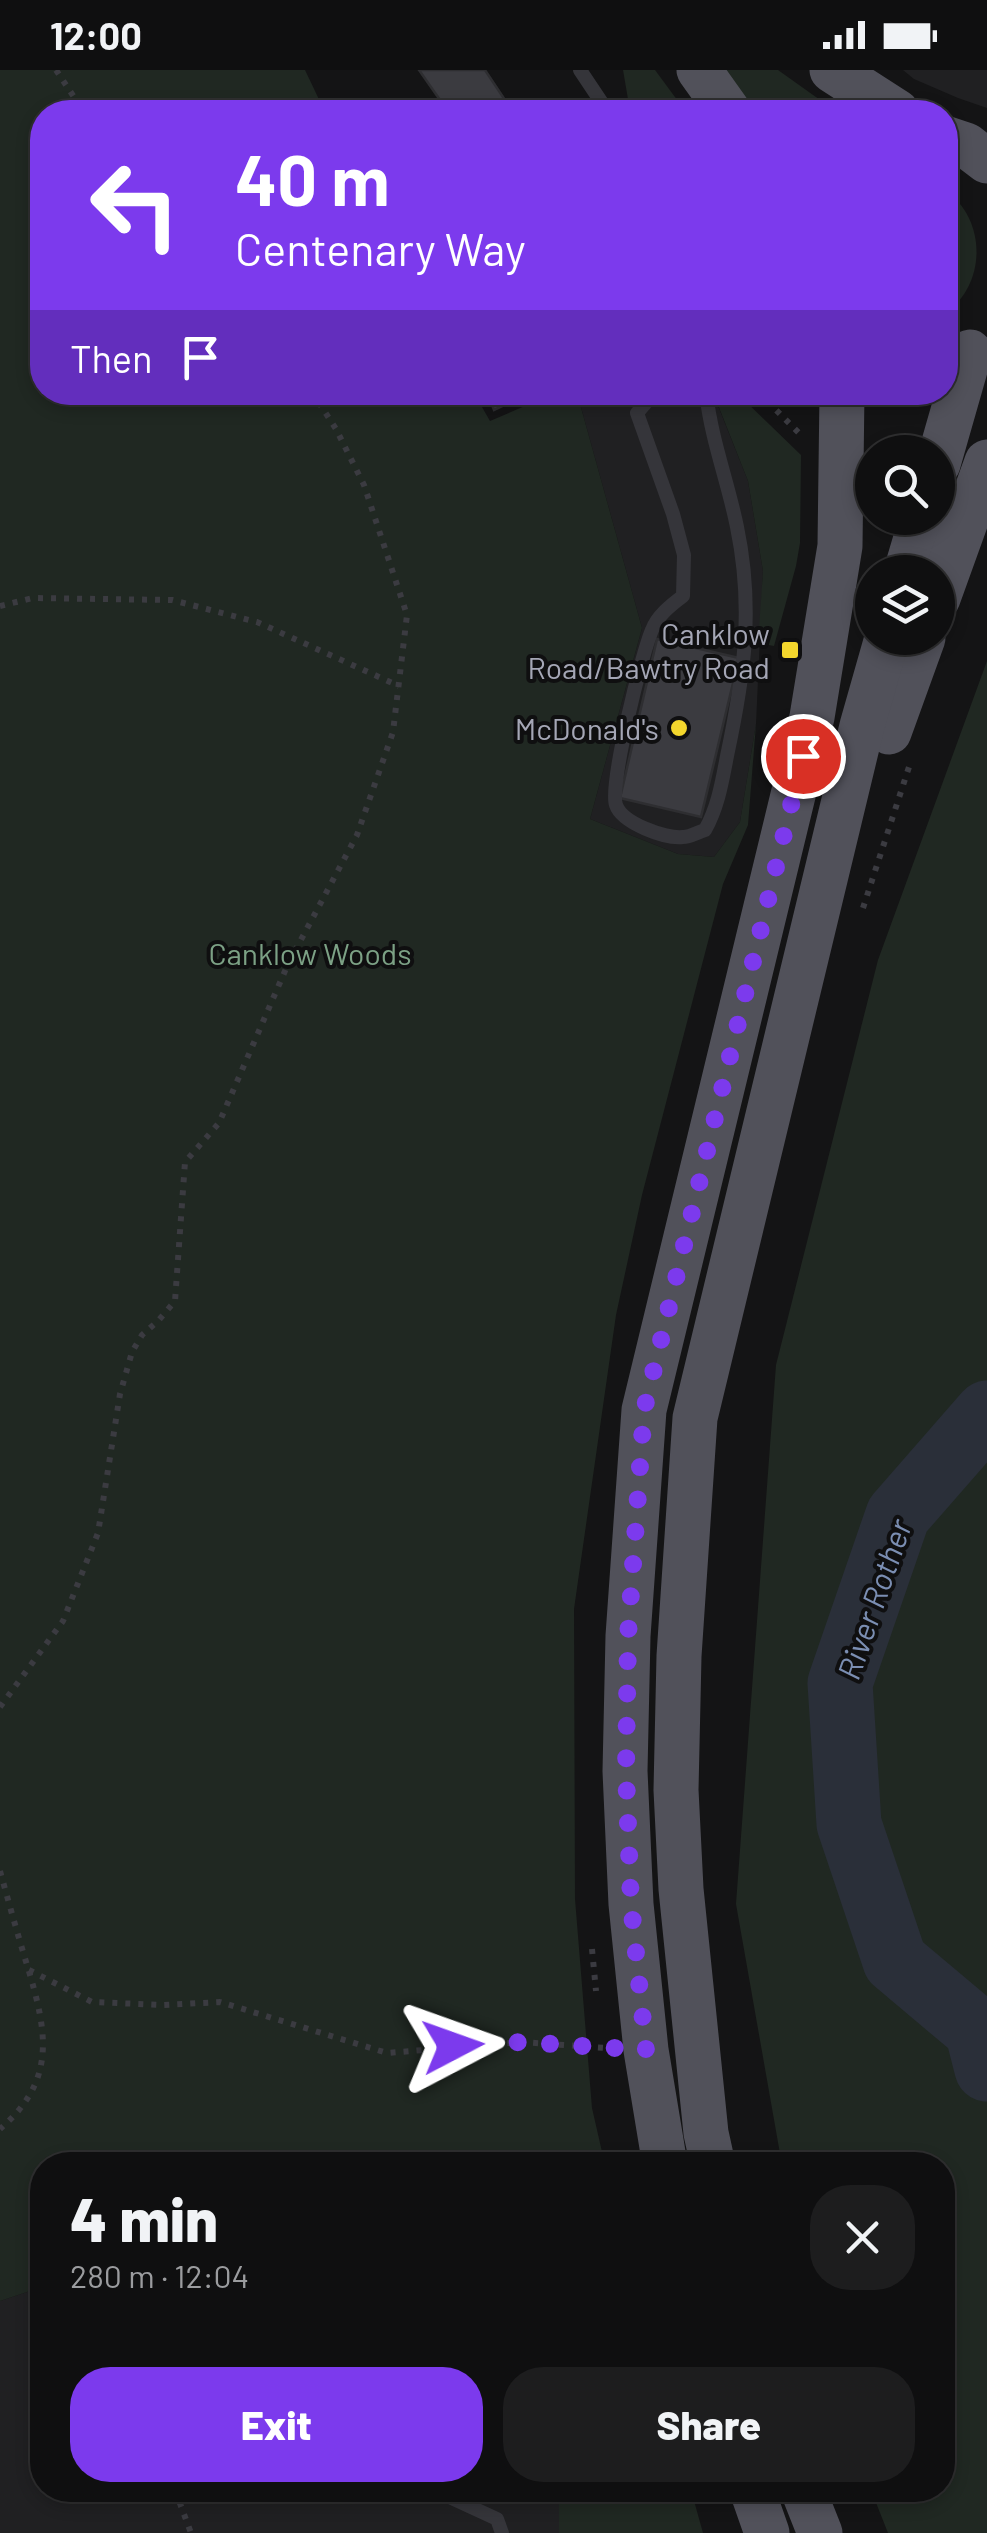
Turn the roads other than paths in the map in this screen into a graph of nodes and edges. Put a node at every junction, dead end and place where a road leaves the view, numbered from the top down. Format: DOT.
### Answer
graph roads {
  1 [pos="580,70"];
  2 [pos="699,70"];
  3 [pos="832,70"];
  4 [pos="591,77"];
  5 [pos="602,100"];
  6 [pos="720,100"];
  7 [pos="878,100"];
  8 [pos="958,142"];
  9 [pos="987,160"];
  10 [pos="967,350"];
  11 [pos="958,385"];
  12 [pos="644,405"];
  13 [pos="708,405"];
  14 [pos="842,405"];
  15 [pos="953,405"];
  16 [pos="945,435"];
  17 [pos="987,462"];
  18 [pos="953,555"];
  19 [pos="882,655"];
  20 [pos="917,655"];
  21 [pos="803,969"];
  22 [pos="663,2152"];
  23 [pos="710,2152"];
  24 [pos="460,2502"];
  25 [pos="756,2502"];
  26 [pos="808,2502"];
  27 [pos="502,2533"];
  28 [pos="767,2533"];
  29 [pos="820,2533"];
  1 -- 4 [label="lane"];
  2 -- 6 [label="main road"];
  3 -- 7 [label="main road"];
  4 -- 5 [label="lane"];
  8 -- 9 [label="main road"];
  10 -- 11 [label="main road"];
  12 -- 13 [label="lane"];
  14 -- 22 [label="main road"];
  15 -- 16 [label="main road"];
  17 -- 18 [label="main road"];
  19 -- 21 [label="main road"];
  20 -- 21 [label="main road"];
  21 -- 23 [label="main road"];
  24 -- 27 [label="lane"];
  25 -- 28 [label="main road"];
  26 -- 29 [label="main road"];
}
